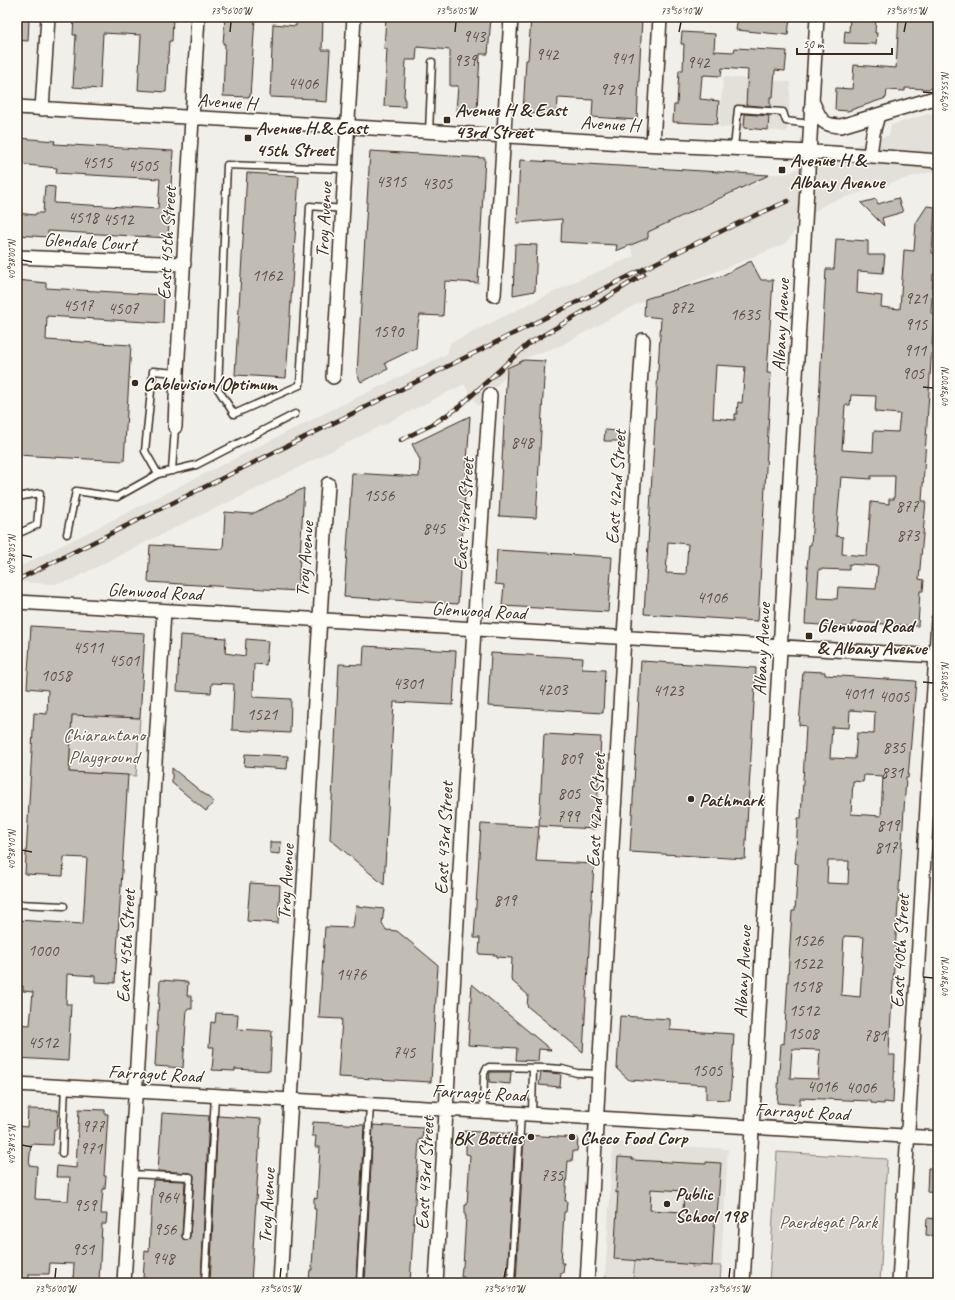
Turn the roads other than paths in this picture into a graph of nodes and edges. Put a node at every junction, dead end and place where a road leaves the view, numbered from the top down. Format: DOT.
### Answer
graph roads {
  1 [pos="48,17"];
  2 [pos="198,17"];
  3 [pos="354,17"];
  4 [pos="511,17"];
  5 [pos="660,17"];
  6 [pos="817,17"];
  7 [pos="432,62"];
  8 [pos="938,97"];
  9 [pos="812,100"];
  10 [pos="17,107"];
  11 [pos="42,109"];
  12 [pos="878,115"];
  13 [pos="192,117"];
  14 [pos="810,124"];
  15 [pos="348,127"];
  16 [pos="429,132"];
  17 [pos="504,136"];
  18 [pos="653,144"];
  19 [pos="734,148"];
  20 [pos="808,152"];
  21 [pos="870,155"];
  22 [pos="938,162"];
  23 [pos="345,169"];
  24 [pos="343,209"];
  25 [pos="17,257"];
  26 [pos="184,264"];
  27 [pos="494,295"];
  28 [pos="643,340"];
  29 [pos="177,373"];
  30 [pos="333,377"];
  31 [pos="490,395"];
  32 [pos="295,414"];
  33 [pos="175,427"];
  34 [pos="172,471"];
  35 [pos="158,474"];
  36 [pos="328,484"];
  37 [pos="17,497"];
  38 [pos="17,534"];
  39 [pos="67,534"];
  40 [pos="17,602"];
  41 [pos="164,610"];
  42 [pos="319,620"];
  43 [pos="938,620"];
  44 [pos="474,629"];
  45 [pos="624,637"];
  46 [pos="780,647"];
  47 [pos="937,656"];
  48 [pos="17,904"];
  49 [pos="64,906"];
  50 [pos="532,1068"];
  51 [pos="599,1074"];
  52 [pos="17,1084"];
  53 [pos="65,1087"];
  54 [pos="135,1091"];
  55 [pos="215,1096"];
  56 [pos="291,1100"];
  57 [pos="370,1105"];
  58 [pos="447,1109"];
  59 [pos="483,1111"];
  60 [pos="526,1114"];
  61 [pos="597,1118"];
  62 [pos="752,1127"];
  63 [pos="908,1136"];
  64 [pos="938,1138"];
  65 [pos="62,1153"];
  66 [pos="131,1174"];
  67 [pos="186,1236"];
  68 [pos="124,1283"];
  69 [pos="205,1283"];
  70 [pos="280,1283"];
  71 [pos="360,1283"];
  72 [pos="436,1283"];
  73 [pos="511,1283"];
  74 [pos="587,1283"];
  75 [pos="743,1283"];
  76 [pos="899,1283"];
  1 -- 11 [label="street"];
  2 -- 13 [label="street, East 45th Street"];
  3 -- 15 [label="street, Troy Avenue"];
  4 -- 17 [label="street"];
  5 -- 18 [label="street"];
  6 -- 9 [label="street, Albany Avenue"];
  7 -- 16 [label="lane"];
  8 -- 12 [label="street"];
  9 -- 12 [label="street"];
  9 -- 14 [label="street, Albany Avenue"];
  10 -- 11 [label="street, Avenue H"];
  11 -- 13 [label="street, Avenue H"];
  12 -- 21 [label="street"];
  13 -- 15 [label="street, Avenue H"];
  13 -- 26 [label="street, East 45th Street"];
  14 -- 19 [label="lane"];
  14 -- 20 [label="street, Albany Avenue"];
  15 -- 16 [label="street, Avenue H"];
  15 -- 23 [label="street, Troy Avenue"];
  16 -- 17 [label="street, Avenue H"];
  17 -- 18 [label="street, Avenue H"];
  17 -- 27 [label="street"];
  18 -- 19 [label="street, Avenue H"];
  19 -- 20 [label="street, Avenue H"];
  20 -- 21 [label="street, Avenue H"];
  20 -- 46 [label="street, Albany Avenue"];
  21 -- 22 [label="street, Avenue H"];
  23 -- 24 [label="street, Troy Avenue"];
  23 -- 24 [label="lane"];
  24 -- 30 [label="street, Troy Avenue"];
  25 -- 26 [label="street, Glendale Court"];
  26 -- 29 [label="street, East 45th Street"];
  28 -- 45 [label="street, East 42nd Street"];
  29 -- 33 [label="street, East 45th Street"];
  29 -- 35 [label="lane"];
  31 -- 44 [label="street, East 43rd Street"];
  32 -- 34 [label="lane"];
  33 -- 34 [label="lane, East 45th Street"];
  34 -- 35 [label="lane"];
  35 -- 39 [label="lane"];
  36 -- 42 [label="street, Troy Avenue"];
  37 -- 38 [label="lane"];
  40 -- 41 [label="street, Glenwood Road"];
  41 -- 42 [label="street, Glenwood Road"];
  41 -- 54 [label="street, East 45th Street"];
  42 -- 44 [label="street, Glenwood Road"];
  42 -- 56 [label="street, Troy Avenue"];
  43 -- 47 [label="street, East 40th Street"];
  44 -- 45 [label="street, Glenwood Road"];
  44 -- 58 [label="street, East 43rd Street"];
  45 -- 46 [label="street, Glenwood Road"];
  45 -- 51 [label="street, East 42nd Street"];
  46 -- 47 [label="street, Glenwood Road"];
  46 -- 62 [label="street, Albany Avenue"];
  47 -- 63 [label="street, East 40th Street"];
  48 -- 49 [label="lane"];
  50 -- 51 [label="lane"];
  50 -- 59 [label="lane"];
  50 -- 60 [label="lane"];
  51 -- 61 [label="street, East 42nd Street"];
  52 -- 53 [label="street, Farragut Road"];
  53 -- 54 [label="street, Farragut Road"];
  53 -- 65 [label="lane"];
  54 -- 55 [label="street, Farragut Road"];
  54 -- 66 [label="street, East 45th Street"];
  55 -- 56 [label="street, Farragut Road"];
  55 -- 69 [label="lane"];
  56 -- 57 [label="street, Farragut Road"];
  56 -- 70 [label="street, Troy Avenue"];
  57 -- 58 [label="street, Farragut Road"];
  57 -- 71 [label="lane"];
  58 -- 59 [label="street, Farragut Road"];
  58 -- 72 [label="street, East 43rd Street"];
  59 -- 60 [label="street, Farragut Road"];
  60 -- 61 [label="street, Farragut Road"];
  60 -- 73 [label="lane"];
  61 -- 62 [label="street, Farragut Road"];
  61 -- 74 [label="street, East 42nd Street"];
  62 -- 63 [label="street, Farragut Road"];
  62 -- 75 [label="street, Albany Avenue"];
  63 -- 64 [label="street, Farragut Road"];
  63 -- 76 [label="street, East 40th Street"];
  66 -- 67 [label="lane"];
  66 -- 68 [label="street, East 45th Street"];
}
